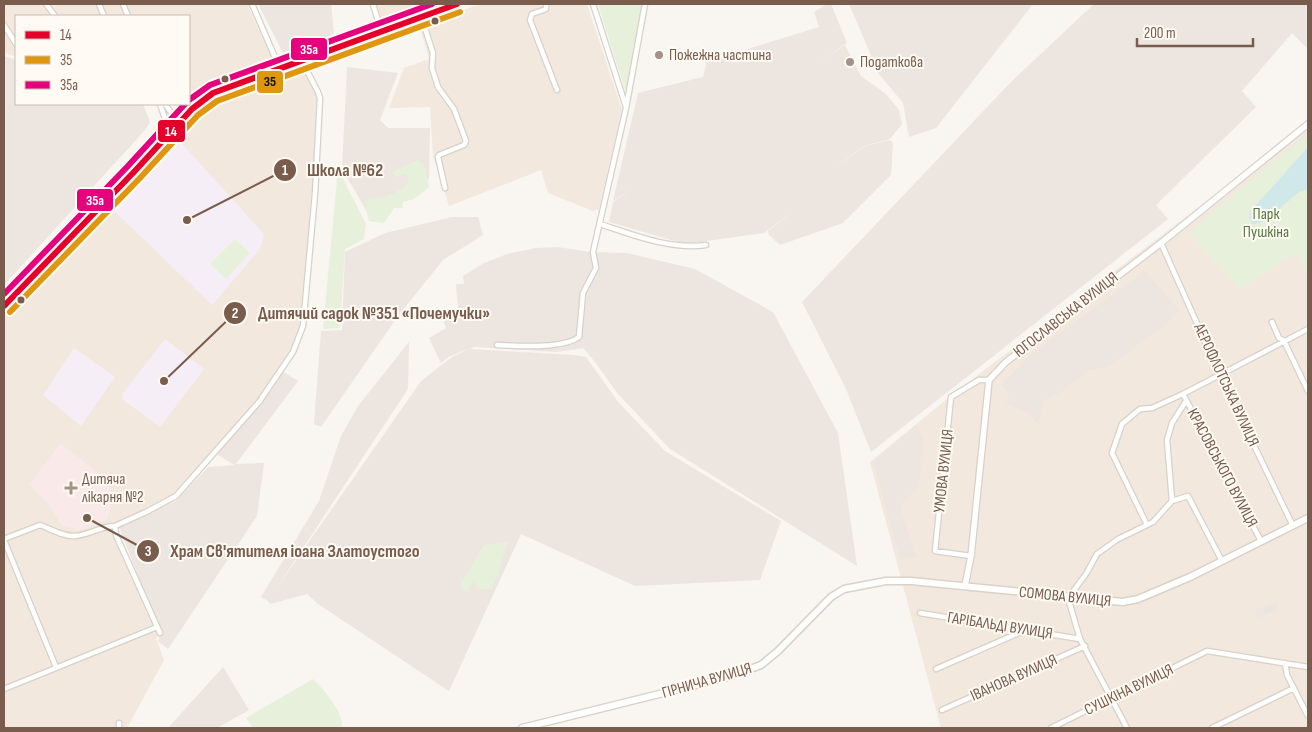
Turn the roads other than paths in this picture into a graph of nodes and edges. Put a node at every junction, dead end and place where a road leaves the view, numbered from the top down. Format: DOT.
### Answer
graph roads {
  1 [pos="46,4"];
  2 [pos="252,4"];
  3 [pos="373,4"];
  4 [pos="457,4"];
  5 [pos="546,4"];
  6 [pos="593,4"];
  7 [pos="645,4"];
  8 [pos="54,15"];
  9 [pos="421,16"];
  10 [pos="4,25"];
  11 [pos="381,31"];
  12 [pos="15,42"];
  13 [pos="302,61"];
  14 [pos="280,69"];
  15 [pos="556,90"];
  16 [pos="160,105"];
  17 [pos="167,105"];
  18 [pos="626,108"];
  19 [pos="179,124"];
  20 [pos="1308,124"];
  21 [pos="170,134"];
  22 [pos="445,188"];
  23 [pos="600,224"];
  24 [pos="1161,243"];
  25 [pos="706,245"];
  26 [pos="4,306"];
  27 [pos="1272,322"];
  28 [pos="1308,329"];
  29 [pos="1284,341"];
  30 [pos="498,345"];
  31 [pos="1220,375"];
  32 [pos="989,380"];
  33 [pos="1308,391"];
  34 [pos="1183,394"];
  35 [pos="1186,401"];
  36 [pos="1172,501"];
  37 [pos="1308,518"];
  38 [pos="1147,525"];
  39 [pos="115,526"];
  40 [pos="1293,526"];
  41 [pos="4,539"];
  42 [pos="1261,541"];
  43 [pos="971,556"];
  44 [pos="1222,561"];
  45 [pos="924,582"];
  46 [pos="965,586"];
  47 [pos="1068,598"];
  48 [pos="920,613"];
  49 [pos="157,627"];
  50 [pos="1024,630"];
  51 [pos="160,633"];
  52 [pos="1080,639"];
  53 [pos="1085,646"];
  54 [pos="1284,663"];
  55 [pos="1308,667"];
  56 [pos="56,668"];
  57 [pos="936,669"];
  58 [pos="1294,688"];
  59 [pos="4,689"];
  60 [pos="1112,698"];
  61 [pos="942,710"];
  62 [pos="1308,716"];
  63 [pos="522,728"];
  64 [pos="1051,728"];
  65 [pos="1127,728"];
  66 [pos="1212,728"];
  1 -- 8 [label="street"];
  2 -- 14 [label="street"];
  3 -- 11 [label="street"];
  4 -- 9 [label="main road"];
  5 -- 15 [label="street"];
  6 -- 18 [label="street"];
  7 -- 18 [label="street"];
  9 -- 11 [label="main road"];
  9 -- 22 [label="street"];
  10 -- 12 [label="street"];
  11 -- 13 [label="main road"];
  13 -- 14 [label="main road"];
  13 -- 39 [label="street"];
  14 -- 19 [label="main road"];
  16 -- 21 [label="street"];
  17 -- 19 [label="street"];
  18 -- 23 [label="street"];
  19 -- 21 [label="main road"];
  20 -- 24 [label="street, ЮГОСЛАВСЬКА ВУЛИЦЯ"];
  21 -- 26 [label="main road"];
  23 -- 25 [label="street"];
  23 -- 30 [label="street"];
  24 -- 31 [label="street, АЕРОФЛОТСЬКА ВУЛИЦЯ"];
  24 -- 32 [label="street, ЮГОСЛАВСЬКА ВУЛИЦЯ"];
  27 -- 29 [label="street"];
  28 -- 29 [label="street"];
  29 -- 31 [label="street"];
  29 -- 33 [label="street"];
  31 -- 34 [label="street"];
  31 -- 40 [label="street, АЕРОФЛОТСЬКА ВУЛИЦЯ"];
  32 -- 43 [label="street"];
  32 -- 43 [label="street, УМОВА ВУЛИЦЯ"];
  34 -- 35 [label="street, КРАСОВСЬКОГО ВУЛИЦЯ"];
  34 -- 38 [label="street"];
  35 -- 36 [label="street"];
  35 -- 42 [label="street, КРАСОВСЬКОГО ВУЛИЦЯ"];
  36 -- 38 [label="street"];
  36 -- 44 [label="street"];
  37 -- 40 [label="main road, СОМОВА ВУЛИЦЯ"];
  38 -- 47 [label="street"];
  39 -- 41 [label="street"];
  39 -- 49 [label="street"];
  40 -- 42 [label="main road, СОМОВА ВУЛИЦЯ"];
  41 -- 56 [label="street"];
  42 -- 44 [label="main road, СОМОВА ВУЛИЦЯ"];
  43 -- 46 [label="street"];
  44 -- 47 [label="main road, СОМОВА ВУЛИЦЯ"];
  45 -- 46 [label="main road, СОМОВА ВУЛИЦЯ"];
  45 -- 63 [label="main road, ГІРНИЧА ВУЛИЦЯ"];
  46 -- 47 [label="main road, СОМОВА ВУЛИЦЯ"];
  47 -- 52 [label="street"];
  48 -- 50 [label="street, ГАРІБАЛЬДІ ВУЛИЦЯ"];
  49 -- 51 [label="street"];
  49 -- 56 [label="street"];
  50 -- 52 [label="street, ГАРІБАЛЬДІ ВУЛИЦЯ"];
  50 -- 57 [label="street"];
  52 -- 53 [label="street"];
  53 -- 60 [label="street"];
  53 -- 61 [label="street, ІВАНОВА ВУЛИЦЯ"];
  54 -- 55 [label="street"];
  54 -- 58 [label="street"];
  54 -- 60 [label="street, СУШКІНА ВУЛИЦЯ"];
  56 -- 59 [label="street"];
  58 -- 62 [label="street"];
  58 -- 66 [label="street"];
  60 -- 64 [label="street, СУШКІНА ВУЛИЦЯ"];
  60 -- 65 [label="street"];
}
